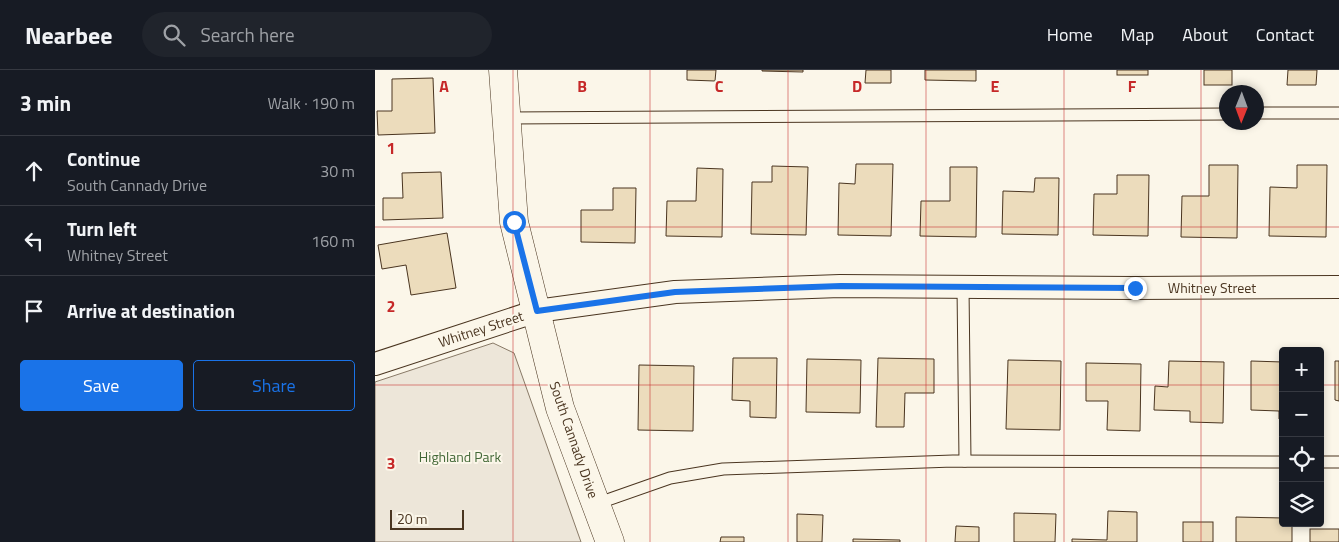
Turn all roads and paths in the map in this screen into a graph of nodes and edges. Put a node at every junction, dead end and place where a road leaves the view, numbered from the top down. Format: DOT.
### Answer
graph roads {
  1 [pos="503,70"];
  2 [pos="1339,113"];
  3 [pos="1219,114"];
  4 [pos="1264,114"];
  5 [pos="506,118"];
  6 [pos="963,286"];
  7 [pos="1339,287"];
  8 [pos="537,311"];
  9 [pos="375,364"];
  10 [pos="965,461"];
  11 [pos="1279,462"];
  12 [pos="1324,462"];
  13 [pos="1339,462"];
  14 [pos="596,504"];
  15 [pos="610,542"];
  1 -- 5 [label="street, South Cannady Drive"];
  2 -- 4 [label="lane"];
  3 -- 5 [label="lane"];
  5 -- 8 [label="street, South Cannady Drive"];
  6 -- 7 [label="street, Whitney Street"];
  6 -- 8 [label="street, Whitney Street"];
  6 -- 10 [label="lane"];
  8 -- 9 [label="street, Whitney Street"];
  8 -- 14 [label="street, South Cannady Drive"];
  10 -- 11 [label="lane"];
  10 -- 14 [label="lane"];
  12 -- 13 [label="lane"];
  14 -- 15 [label="street, South Cannady Drive"];
}
